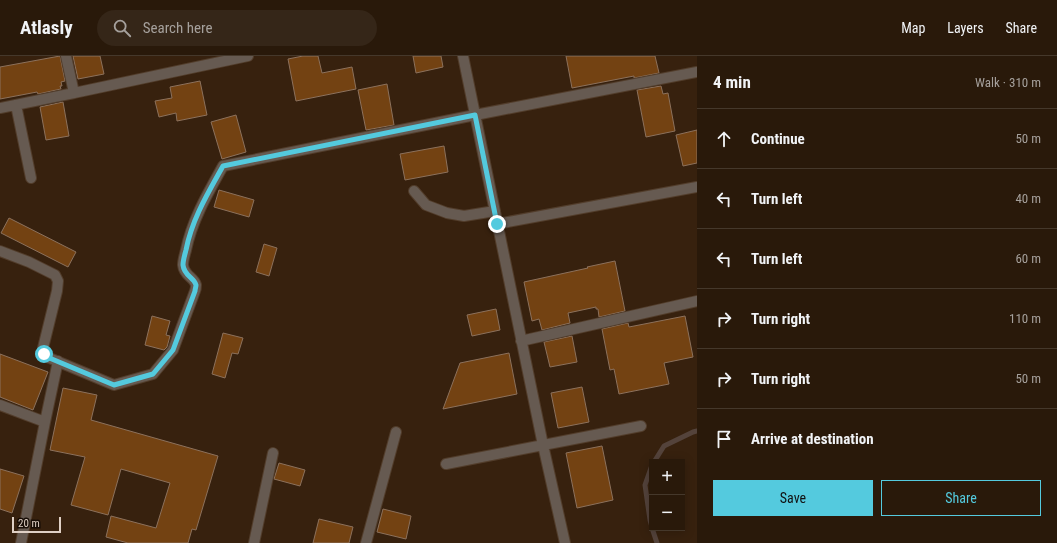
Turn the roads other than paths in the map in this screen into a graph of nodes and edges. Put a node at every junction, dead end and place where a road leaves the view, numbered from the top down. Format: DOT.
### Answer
graph roads {
  1 [pos="66,56"];
  2 [pos="248,56"];
  3 [pos="463,56"];
  4 [pos="697,72"];
  5 [pos="74,93"];
  6 [pos="16,105"];
  7 [pos="0,108"];
  8 [pos="475,115"];
  9 [pos="31,178"];
  10 [pos="697,187"];
  11 [pos="414,191"];
  12 [pos="495,211"];
  13 [pos="497,224"];
  14 [pos="0,251"];
  15 [pos="697,301"];
  16 [pos="521,341"];
  17 [pos="58,361"];
  18 [pos="0,405"];
  19 [pos="45,422"];
  20 [pos="641,426"];
  21 [pos="396,432"];
  22 [pos="543,446"];
  23 [pos="273,453"];
  24 [pos="446,464"];
  25 [pos="21,543"];
  26 [pos="254,543"];
  27 [pos="366,543"];
  28 [pos="565,543"];
  1 -- 5 [label="street"];
  2 -- 5 [label="street"];
  3 -- 8 [label="street"];
  4 -- 8 [label="street"];
  5 -- 6 [label="street"];
  6 -- 7 [label="street"];
  6 -- 9 [label="street"];
  8 -- 12 [label="street"];
  8 -- 17 [label="street"];
  10 -- 13 [label="street"];
  11 -- 12 [label="street"];
  12 -- 13 [label="street"];
  13 -- 16 [label="street"];
  14 -- 17 [label="street"];
  15 -- 16 [label="street"];
  16 -- 22 [label="street"];
  17 -- 19 [label="street"];
  18 -- 19 [label="street"];
  19 -- 25 [label="street"];
  20 -- 22 [label="street"];
  21 -- 27 [label="street"];
  22 -- 24 [label="street"];
  22 -- 28 [label="street"];
  23 -- 26 [label="street"];
}
